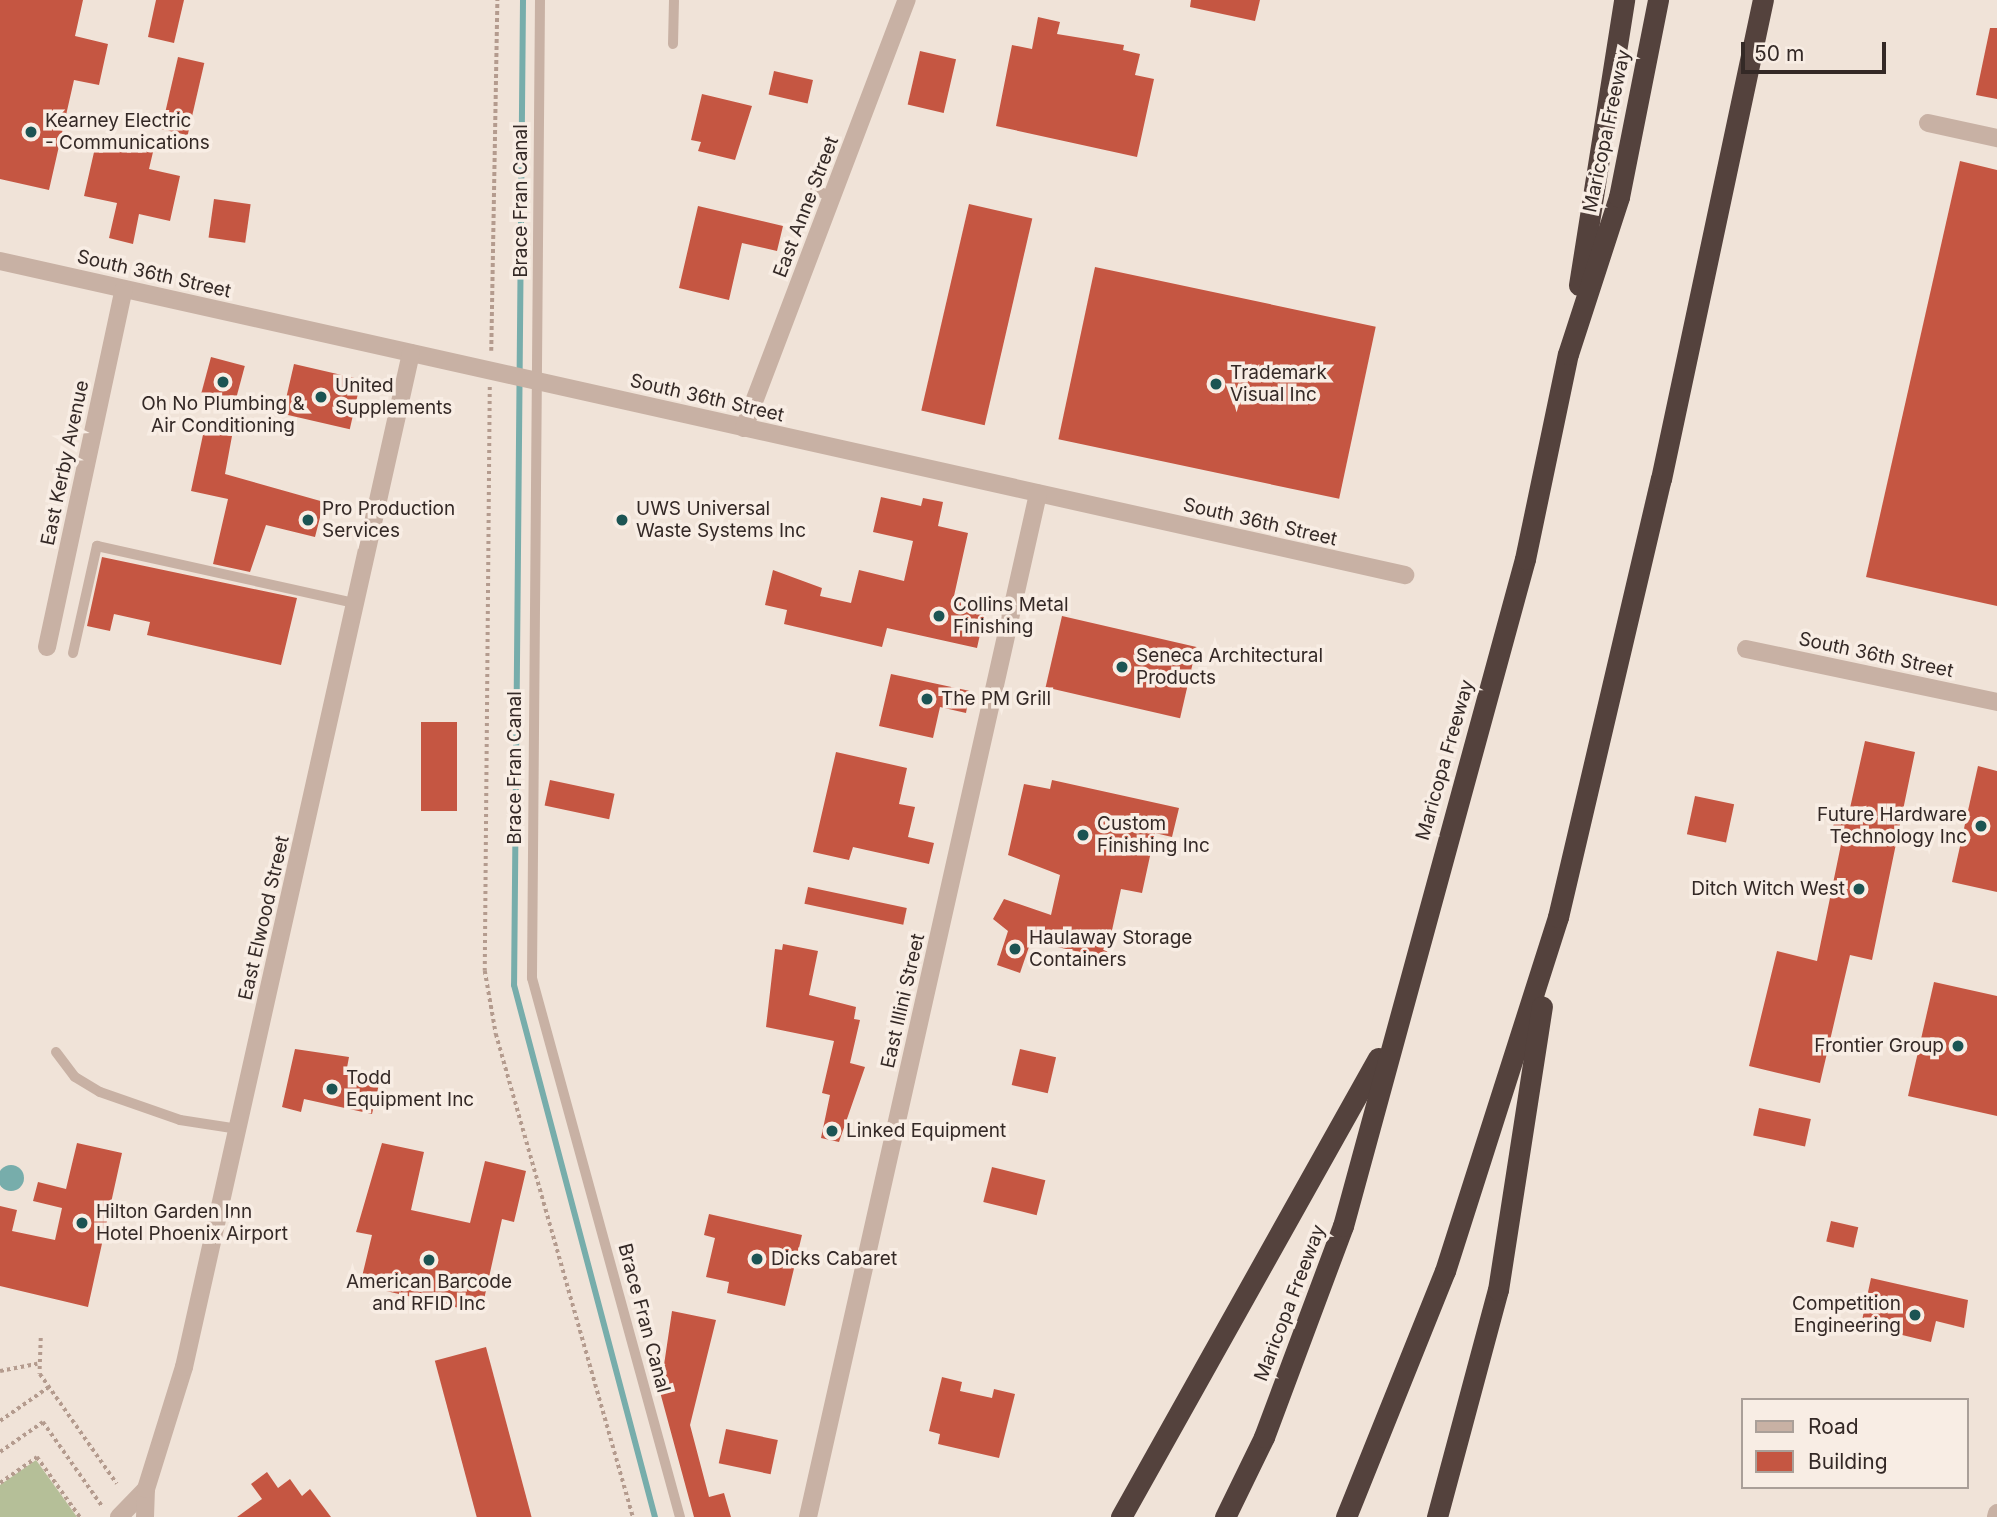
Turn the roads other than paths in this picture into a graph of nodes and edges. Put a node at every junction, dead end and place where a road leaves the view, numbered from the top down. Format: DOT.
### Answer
graph roads {
  1 [pos="540,0"];
  2 [pos="907,0"];
  3 [pos="1625,0"];
  4 [pos="1658,0"];
  5 [pos="1763,0"];
  6 [pos="674,2"];
  7 [pos="673,44"];
  8 [pos="1928,123"];
  9 [pos="1997,138"];
  10 [pos="815,190"];
  11 [pos="832,197"];
  12 [pos="0,261"];
  13 [pos="124,289"];
  14 [pos="411,353"];
  15 [pos="1568,354"];
  16 [pos="534,382"];
  17 [pos="744,428"];
  18 [pos="1038,494"];
  19 [pos="1405,575"];
  20 [pos="355,603"];
  21 [pos="47,647"];
  22 [pos="1746,649"];
  23 [pos="73,653"];
  24 [pos="1997,702"];
  25 [pos="1552,938"];
  26 [pos="1391,1035"];
  27 [pos="56,1052"];
  28 [pos="238,1129"];
  29 [pos="146,1489"];
  30 [pos="119,1517"];
  31 [pos="145,1517"];
  32 [pos="680,1517"];
  33 [pos="808,1517"];
  34 [pos="1121,1517"];
  35 [pos="1225,1517"];
  36 [pos="1346,1517"];
  37 [pos="1437,1517"];
  1 -- 16 [label="lane, Brace Fran Canal"];
  2 -- 11 [label="street, East Anne Street"];
  3 -- 15 [label="highway"];
  4 -- 15 [label="highway, Maricopa Freeway"];
  5 -- 25 [label="highway"];
  6 -- 7 [label="lane"];
  8 -- 9 [label="street"];
  10 -- 11 [label="lane"];
  11 -- 17 [label="street, East Anne Street"];
  12 -- 13 [label="street, South 36th Street"];
  13 -- 14 [label="street, South 36th Street"];
  13 -- 21 [label="street, East Kerby Avenue"];
  14 -- 16 [label="street, South 36th Street"];
  14 -- 20 [label="street, East Elwood Street"];
  15 -- 26 [label="highway, Maricopa Freeway"];
  16 -- 17 [label="street, South 36th Street"];
  16 -- 32 [label="lane, Brace Fran Canal"];
  17 -- 18 [label="street, South 36th Street"];
  18 -- 19 [label="street, South 36th Street"];
  18 -- 33 [label="street, East Illini Street"];
  20 -- 23 [label="lane"];
  20 -- 28 [label="street, East Elwood Street"];
  22 -- 24 [label="street, South 36th Street"];
  25 -- 36 [label="highway"];
  25 -- 37 [label="highway"];
  26 -- 34 [label="highway"];
  26 -- 35 [label="highway, Maricopa Freeway"];
  27 -- 28 [label="lane"];
  28 -- 29 [label="street, East Elwood Street"];
  29 -- 30 [label="street, East Elwood Street"];
  29 -- 31 [label="street, East Elwood Street"];
}
